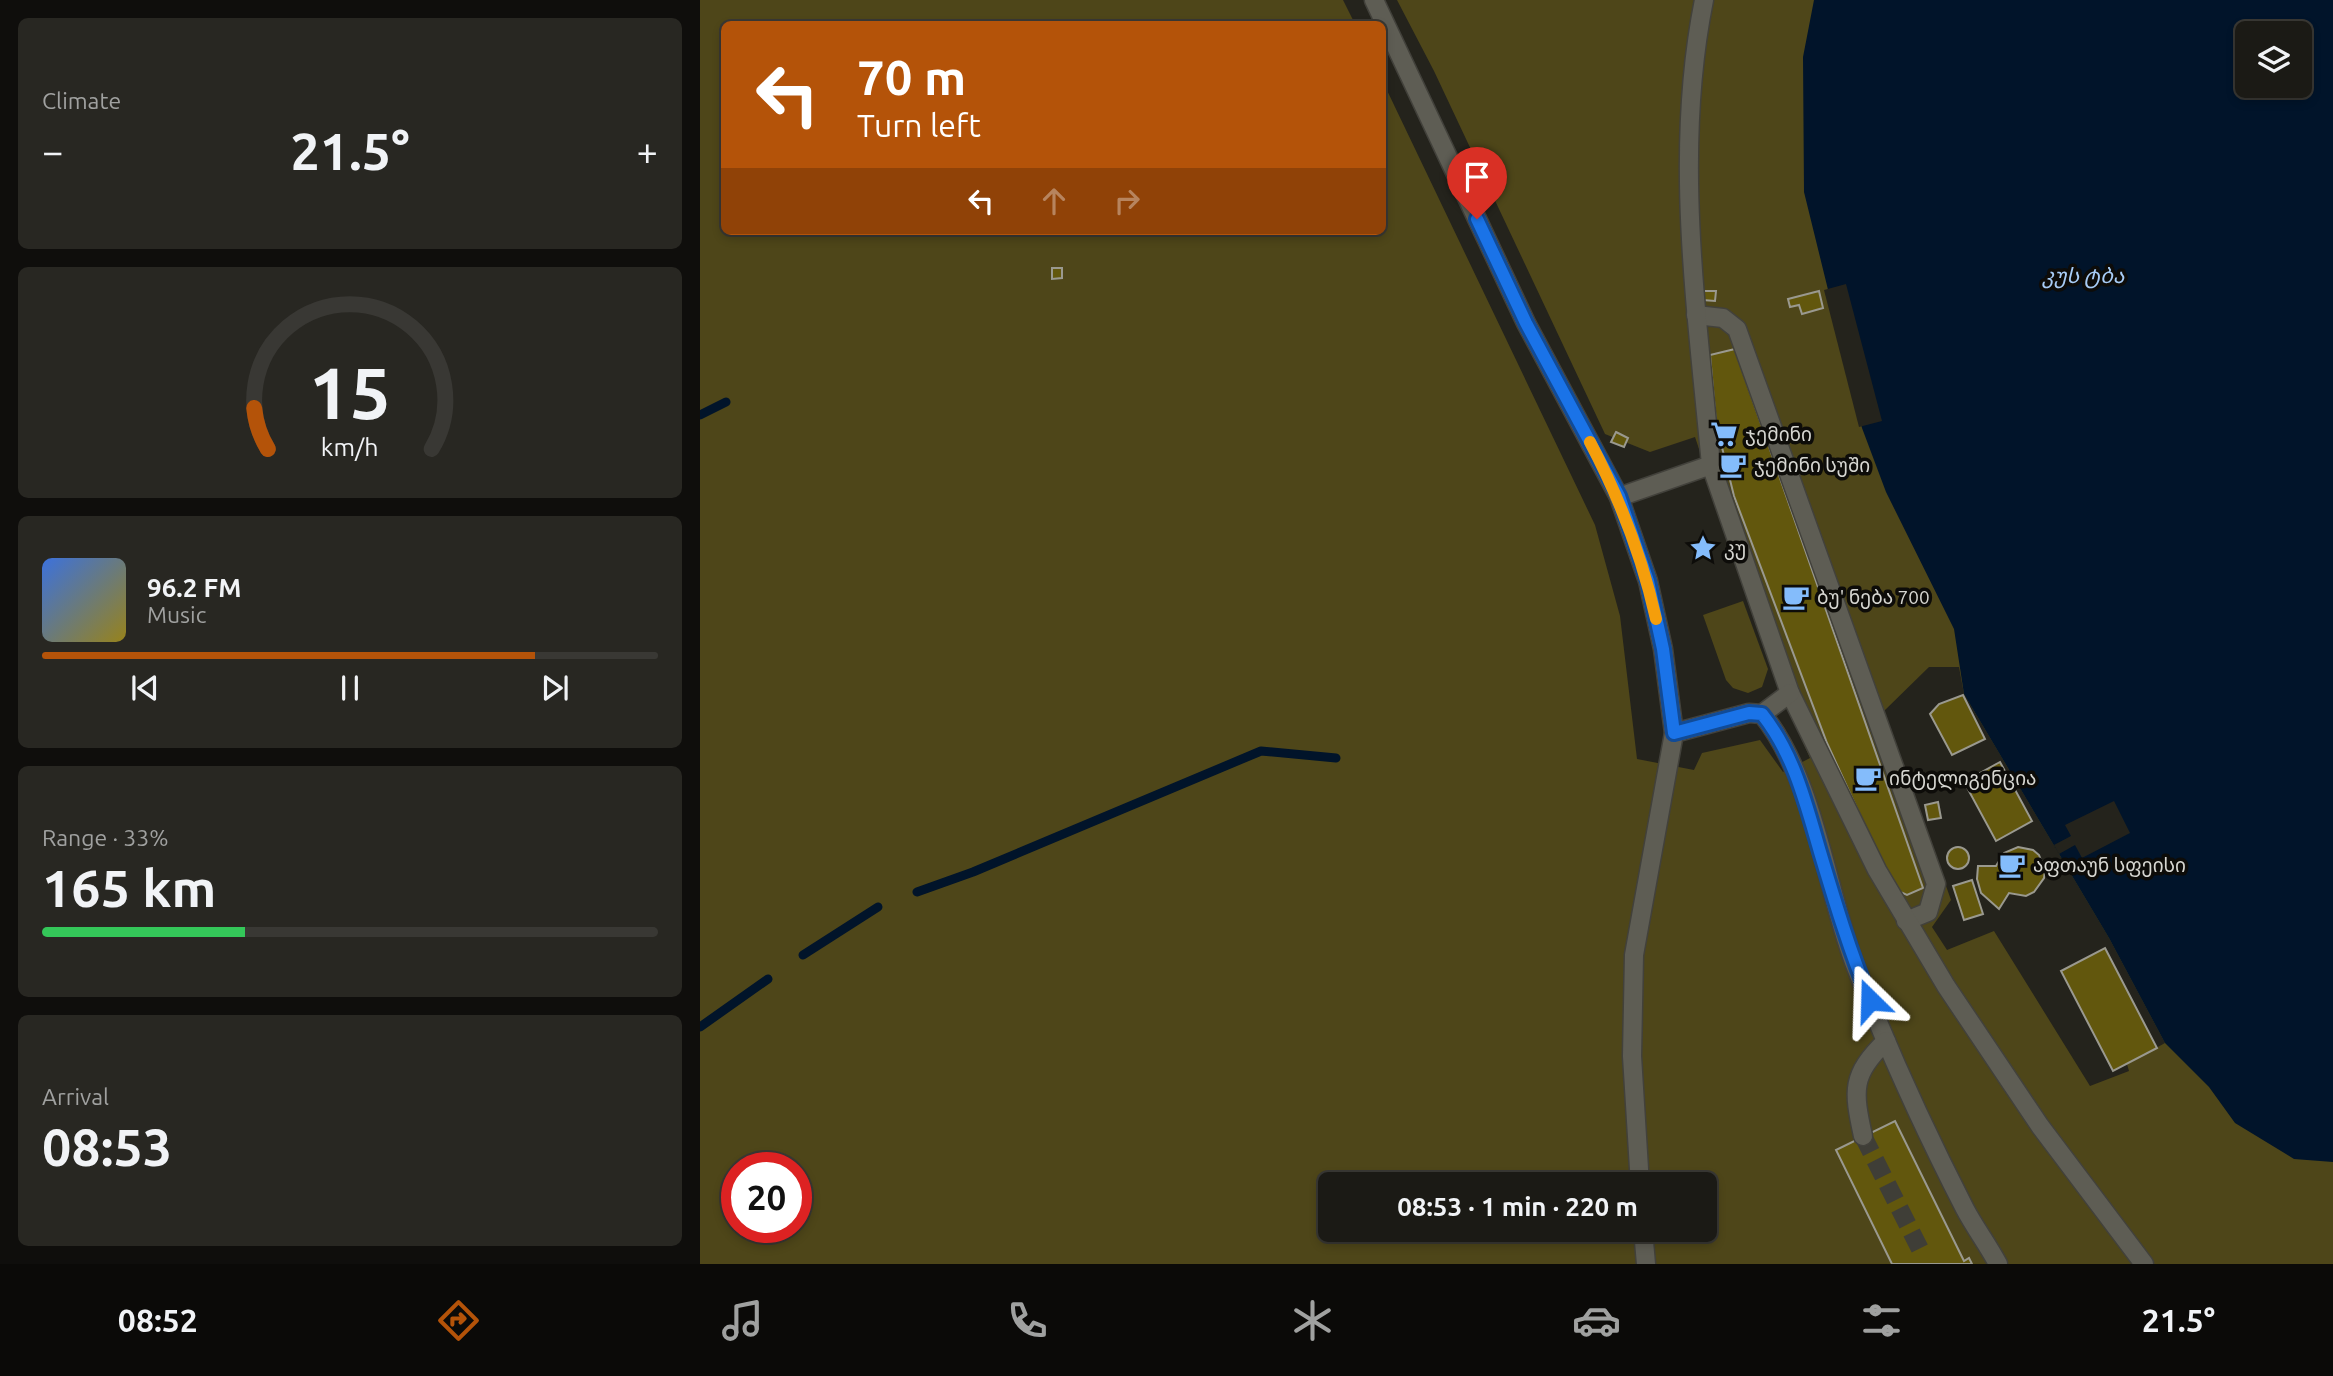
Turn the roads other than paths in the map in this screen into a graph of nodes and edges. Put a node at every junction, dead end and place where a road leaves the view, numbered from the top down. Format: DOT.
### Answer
graph roads {
  1 [pos="1374,0"];
  2 [pos="1704,0"];
  3 [pos="1384,21"];
  4 [pos="1386,26"];
  5 [pos="1696,315"];
  6 [pos="1711,465"];
  7 [pos="1619,496"];
  8 [pos="1790,693"];
  9 [pos="1762,714"];
  10 [pos="1674,733"];
  11 [pos="1906,921"];
  12 [pos="1886,1041"];
  13 [pos="1863,1136"];
  14 [pos="1639,1172"];
  15 [pos="1644,1242"];
  16 [pos="1646,1264"];
  17 [pos="1998,1264"];
  18 [pos="2144,1264"];
  1 -- 3 [label="street"];
  2 -- 5 [label="street"];
  4 -- 7 [label="street"];
  5 -- 6 [label="street"];
  5 -- 11 [label="street"];
  6 -- 7 [label="street"];
  6 -- 8 [label="street"];
  7 -- 10 [label="street"];
  8 -- 9 [label="street"];
  8 -- 11 [label="street"];
  9 -- 10 [label="street"];
  9 -- 12 [label="street"];
  10 -- 14 [label="street"];
  11 -- 18 [label="street"];
  12 -- 13 [label="street"];
  12 -- 17 [label="street"];
  15 -- 16 [label="street"];
}
